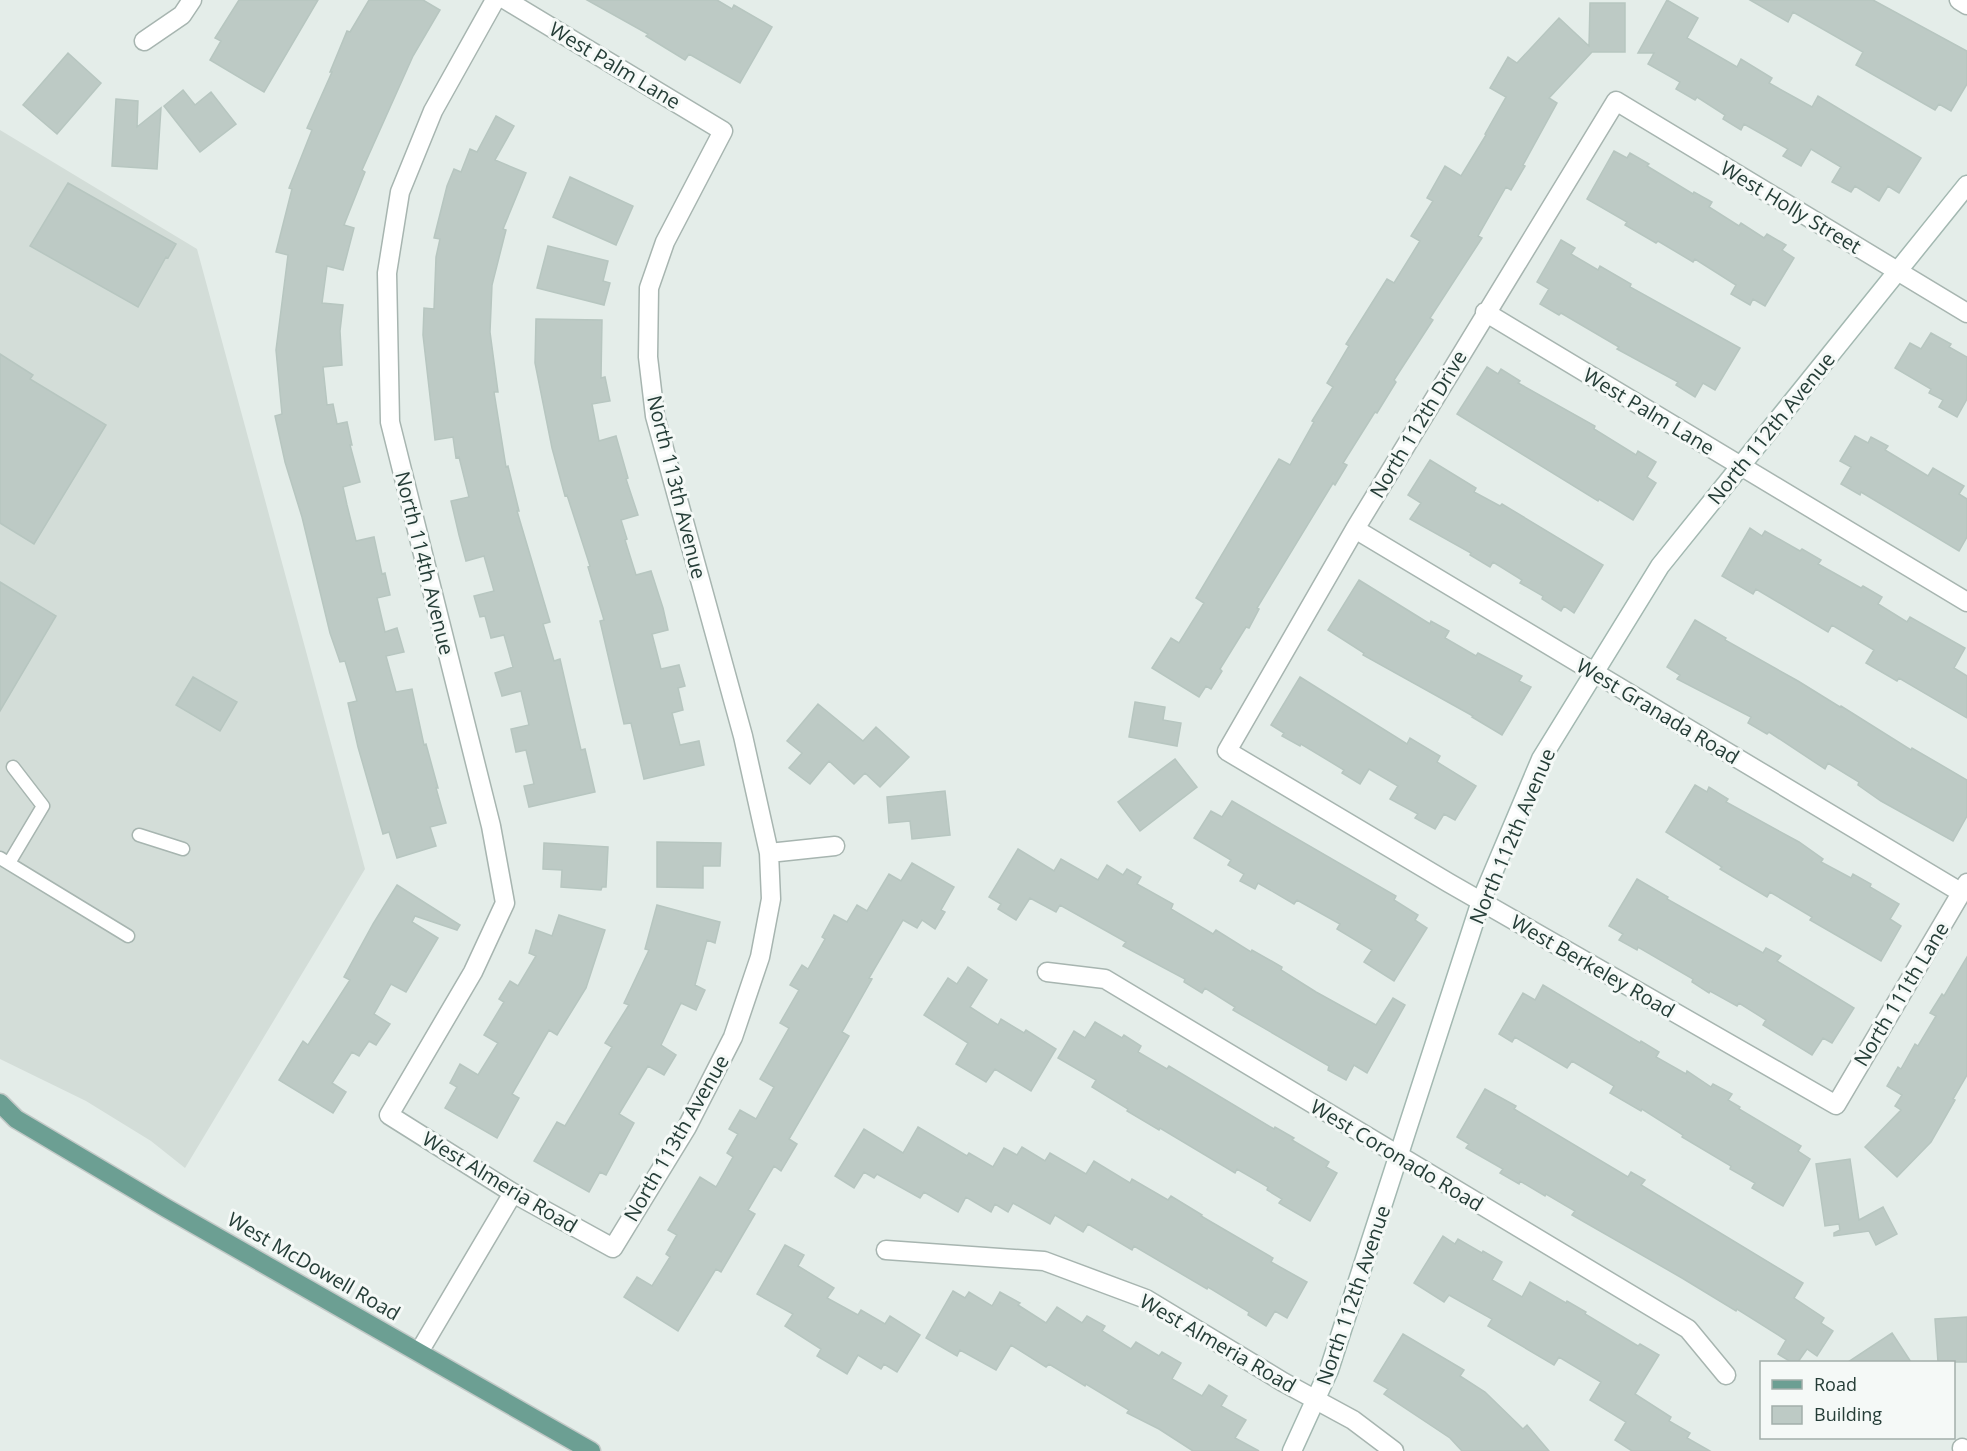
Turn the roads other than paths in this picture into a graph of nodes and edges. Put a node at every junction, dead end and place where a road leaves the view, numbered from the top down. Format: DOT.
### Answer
graph roads {
  1 [pos="192,0"];
  2 [pos="495,0"];
  3 [pos="506,0"];
  4 [pos="1959,0"];
  5 [pos="1967,5"];
  6 [pos="144,41"];
  7 [pos="1616,101"];
  8 [pos="723,131"];
  9 [pos="1967,185"];
  10 [pos="1898,271"];
  11 [pos="1485,312"];
  12 [pos="1967,313"];
  13 [pos="1740,466"];
  14 [pos="1355,529"];
  15 [pos="1967,602"];
  16 [pos="1593,672"];
  17 [pos="1227,751"];
  18 [pos="13,767"];
  19 [pos="139,835"];
  20 [pos="835,846"];
  21 [pos="183,849"];
  22 [pos="769,853"];
  23 [pos="4,861"];
  24 [pos="1964,888"];
  25 [pos="1481,901"];
  26 [pos="128,936"];
  27 [pos="1047,972"];
  28 [pos="0,1103"];
  29 [pos="1836,1105"];
  30 [pos="389,1115"];
  31 [pos="8,1119"];
  32 [pos="1399,1157"];
  33 [pos="513,1193"];
  34 [pos="613,1248"];
  35 [pos="886,1250"];
  36 [pos="419,1352"];
  37 [pos="1726,1375"];
  38 [pos="1316,1400"];
  39 [pos="591,1451"];
  40 [pos="1292,1451"];
  41 [pos="1394,1451"];
  1 -- 6 [label="street"];
  2 -- 30 [label="street, North 114th Avenue"];
  3 -- 8 [label="street, West Palm Lane"];
  4 -- 5 [label="street"];
  7 -- 10 [label="street, West Holly Street"];
  7 -- 11 [label="street, North 112th Drive"];
  8 -- 22 [label="street, North 113th Avenue"];
  9 -- 10 [label="street, North 112th Avenue"];
  10 -- 12 [label="street, West Holly Street"];
  10 -- 13 [label="street, North 112th Avenue"];
  11 -- 13 [label="street, West Palm Lane"];
  11 -- 14 [label="street, North 112th Drive"];
  13 -- 15 [label="street, West Palm Lane"];
  13 -- 16 [label="street, North 112th Avenue"];
  14 -- 16 [label="street, West Granada Road"];
  14 -- 17 [label="street, North 112th Drive"];
  16 -- 24 [label="street, West Granada Road"];
  16 -- 25 [label="street, North 112th Avenue"];
  17 -- 25 [label="street, West Berkeley Road"];
  18 -- 23 [label="lane"];
  19 -- 21 [label="lane"];
  20 -- 22 [label="street"];
  22 -- 34 [label="street, North 113th Avenue"];
  23 -- 26 [label="lane"];
  24 -- 29 [label="street, North 111th Lane"];
  25 -- 29 [label="street, West Berkeley Road"];
  25 -- 32 [label="street, North 112th Avenue"];
  27 -- 32 [label="street, West Coronado Road"];
  28 -- 31 [label="main road, West McDowell Road"];
  30 -- 33 [label="street, West Almeria Road"];
  31 -- 36 [label="main road, West McDowell Road"];
  32 -- 37 [label="street, West Coronado Road"];
  32 -- 38 [label="street, North 112th Avenue"];
  33 -- 34 [label="street, West Almeria Road"];
  33 -- 36 [label="street"];
  35 -- 38 [label="street, West Almeria Road"];
  36 -- 39 [label="main road, West McDowell Road"];
  38 -- 40 [label="street, North 112th Avenue"];
  38 -- 41 [label="street, West Almeria Road"];
}
